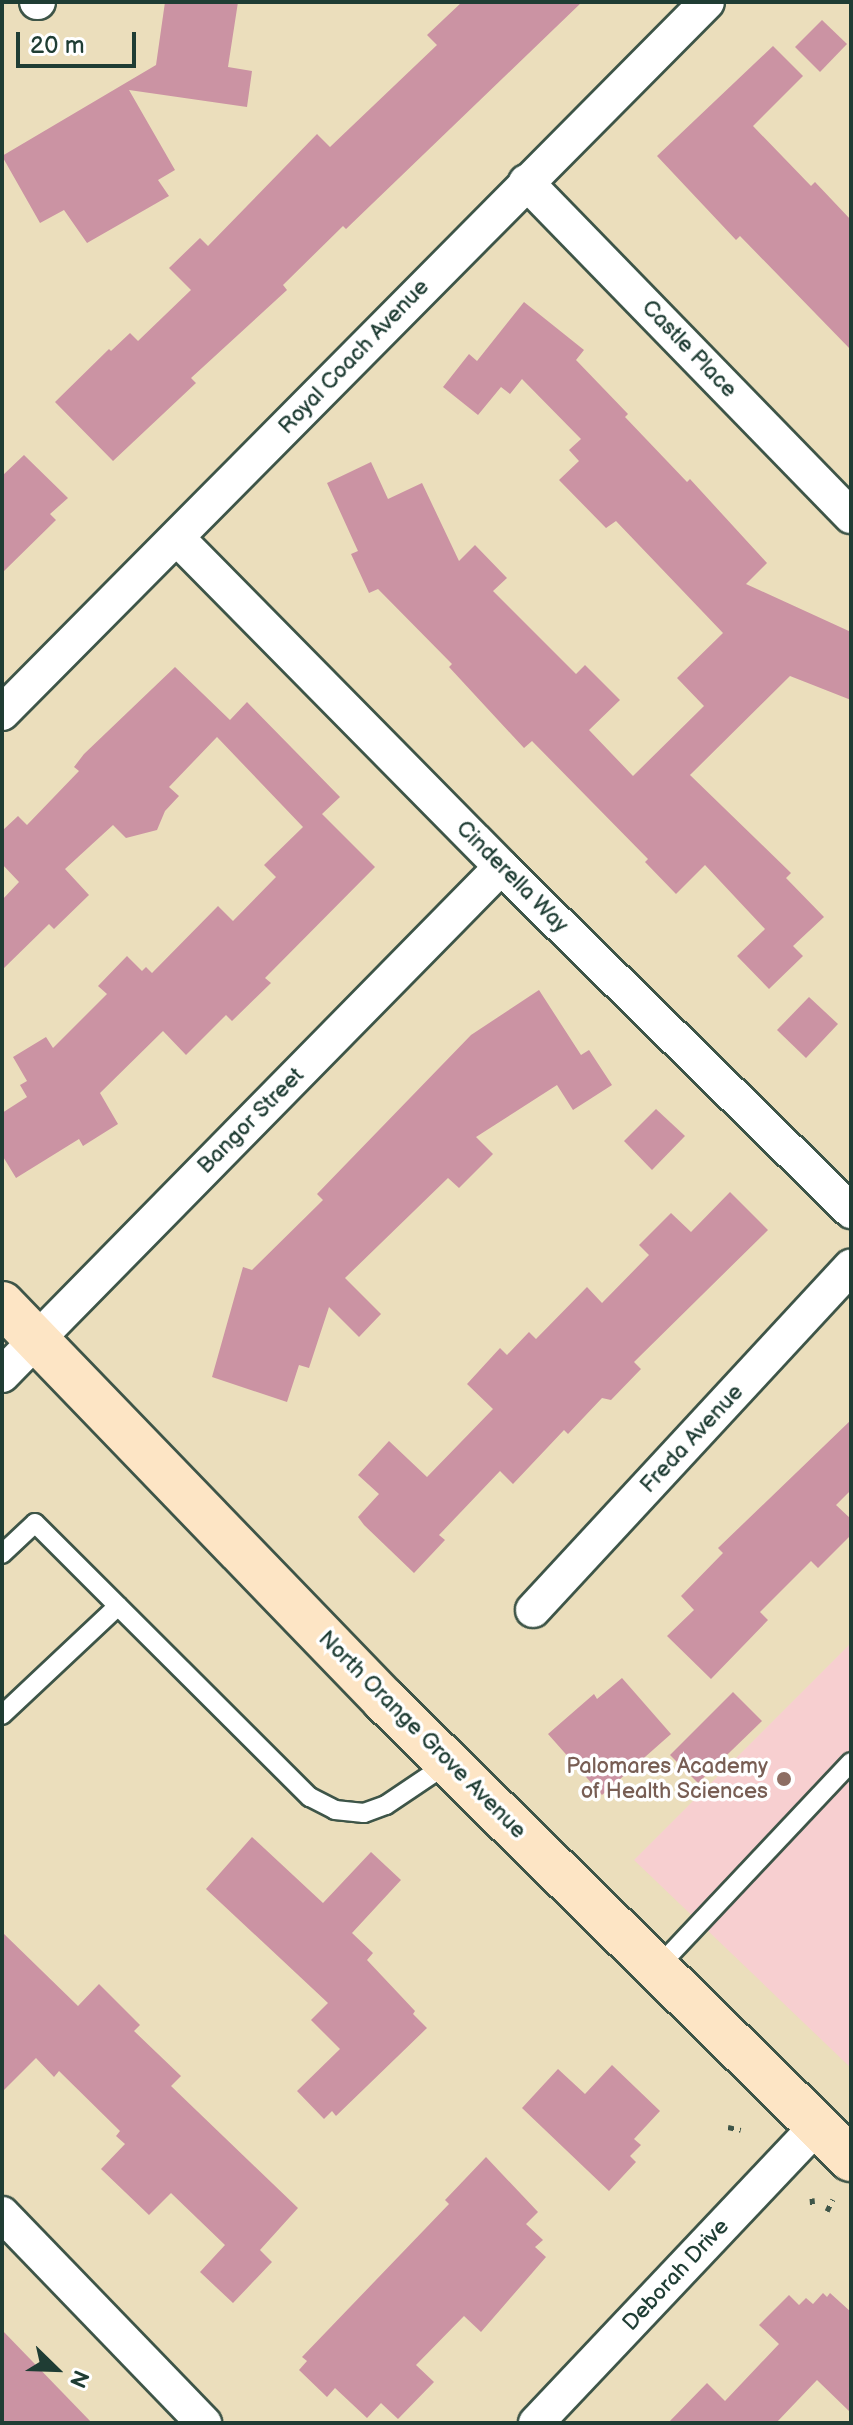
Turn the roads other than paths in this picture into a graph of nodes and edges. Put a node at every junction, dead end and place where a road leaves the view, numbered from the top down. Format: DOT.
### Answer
graph roads {
  1 [pos="707,2"];
  2 [pos="526,182"];
  3 [pos="851,516"];
  4 [pos="177,538"];
  5 [pos="2,713"];
  6 [pos="501,867"];
  7 [pos="851,1211"];
  8 [pos="851,1267"];
  9 [pos="2,1304"];
  10 [pos="37,1339"];
  11 [pos="2,1375"];
  12 [pos="2,1554"];
  13 [pos="118,1606"];
  14 [pos="533,1610"];
  15 [pos="2,1715"];
  16 [pos="851,1762"];
  17 [pos="449,1763"];
  18 [pos="657,1968"];
  19 [pos="817,2126"];
  20 [pos="851,2159"];
  21 [pos="2,2214"];
  22 [pos="204,2423"];
  23 [pos="536,2423"];
  1 -- 2 [label="street, Royal Coach Avenue"];
  2 -- 3 [label="street, Castle Place"];
  2 -- 4 [label="street, Royal Coach Avenue"];
  4 -- 5 [label="street, Royal Coach Avenue"];
  4 -- 6 [label="street, Cinderella Way"];
  6 -- 7 [label="street, Cinderella Way"];
  6 -- 10 [label="street, Bangor Street"];
  8 -- 14 [label="street, Freda Avenue"];
  9 -- 10 [label="main road, North Orange Grove Avenue"];
  10 -- 11 [label="street, Bangor Street"];
  10 -- 17 [label="main road, North Orange Grove Avenue"];
  12 -- 13 [label="lane"];
  13 -- 15 [label="lane"];
  13 -- 17 [label="lane"];
  16 -- 18 [label="lane"];
  17 -- 18 [label="main road, North Orange Grove Avenue"];
  18 -- 19 [label="main road, North Orange Grove Avenue"];
  19 -- 20 [label="main road, North Orange Grove Avenue"];
  19 -- 23 [label="street, Deborah Drive"];
  21 -- 22 [label="street"];
}
